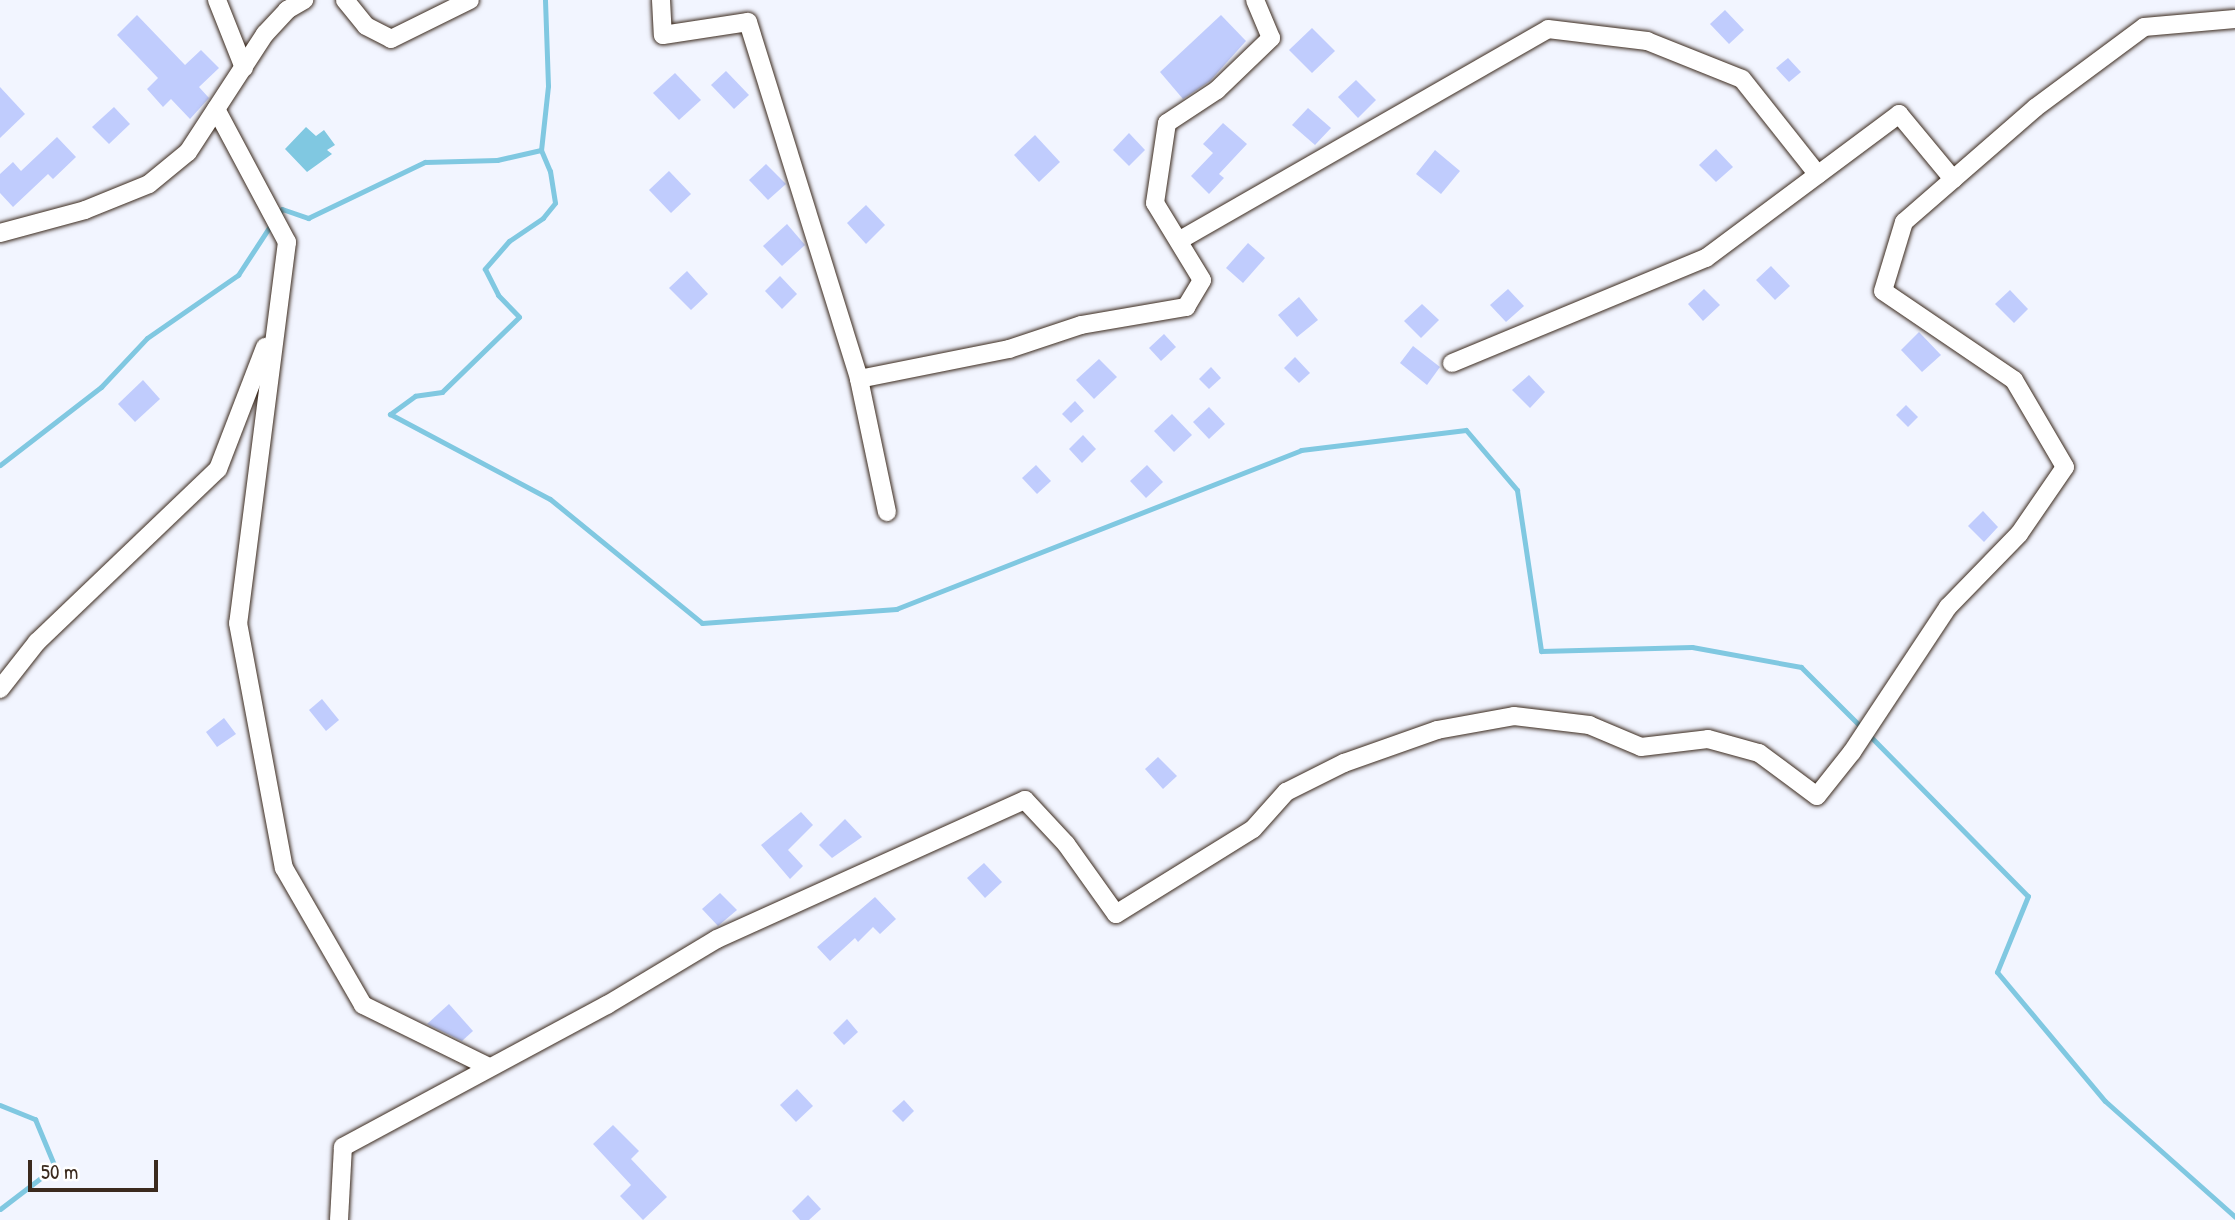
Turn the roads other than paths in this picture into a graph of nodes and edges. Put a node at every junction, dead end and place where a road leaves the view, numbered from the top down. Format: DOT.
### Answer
graph roads {
  1 [pos="218,0"];
  2 [pos="304,0"];
  3 [pos="345,0"];
  4 [pos="470,0"];
  5 [pos="661,0"];
  6 [pos="1255,0"];
  7 [pos="2235,19"];
  8 [pos="244,68"];
  9 [pos="216,109"];
  10 [pos="1818,175"];
  11 [pos="1953,179"];
  12 [pos="0,233"];
  13 [pos="1180,240"];
  14 [pos="275,321"];
  15 [pos="1452,363"];
  16 [pos="859,379"];
  17 [pos="887,512"];
  18 [pos="0,689"];
  19 [pos="489,1067"];
  20 [pos="339,1220"];
  1 -- 8 [label="street"];
  2 -- 8 [label="street"];
  3 -- 4 [label="street"];
  5 -- 16 [label="street"];
  6 -- 13 [label="street"];
  7 -- 11 [label="street"];
  8 -- 9 [label="street"];
  9 -- 12 [label="street"];
  9 -- 14 [label="street"];
  10 -- 11 [label="street"];
  10 -- 13 [label="street"];
  10 -- 15 [label="street"];
  11 -- 19 [label="street"];
  13 -- 16 [label="street"];
  14 -- 18 [label="street"];
  14 -- 19 [label="street"];
  16 -- 17 [label="street"];
  19 -- 20 [label="street"];
}
